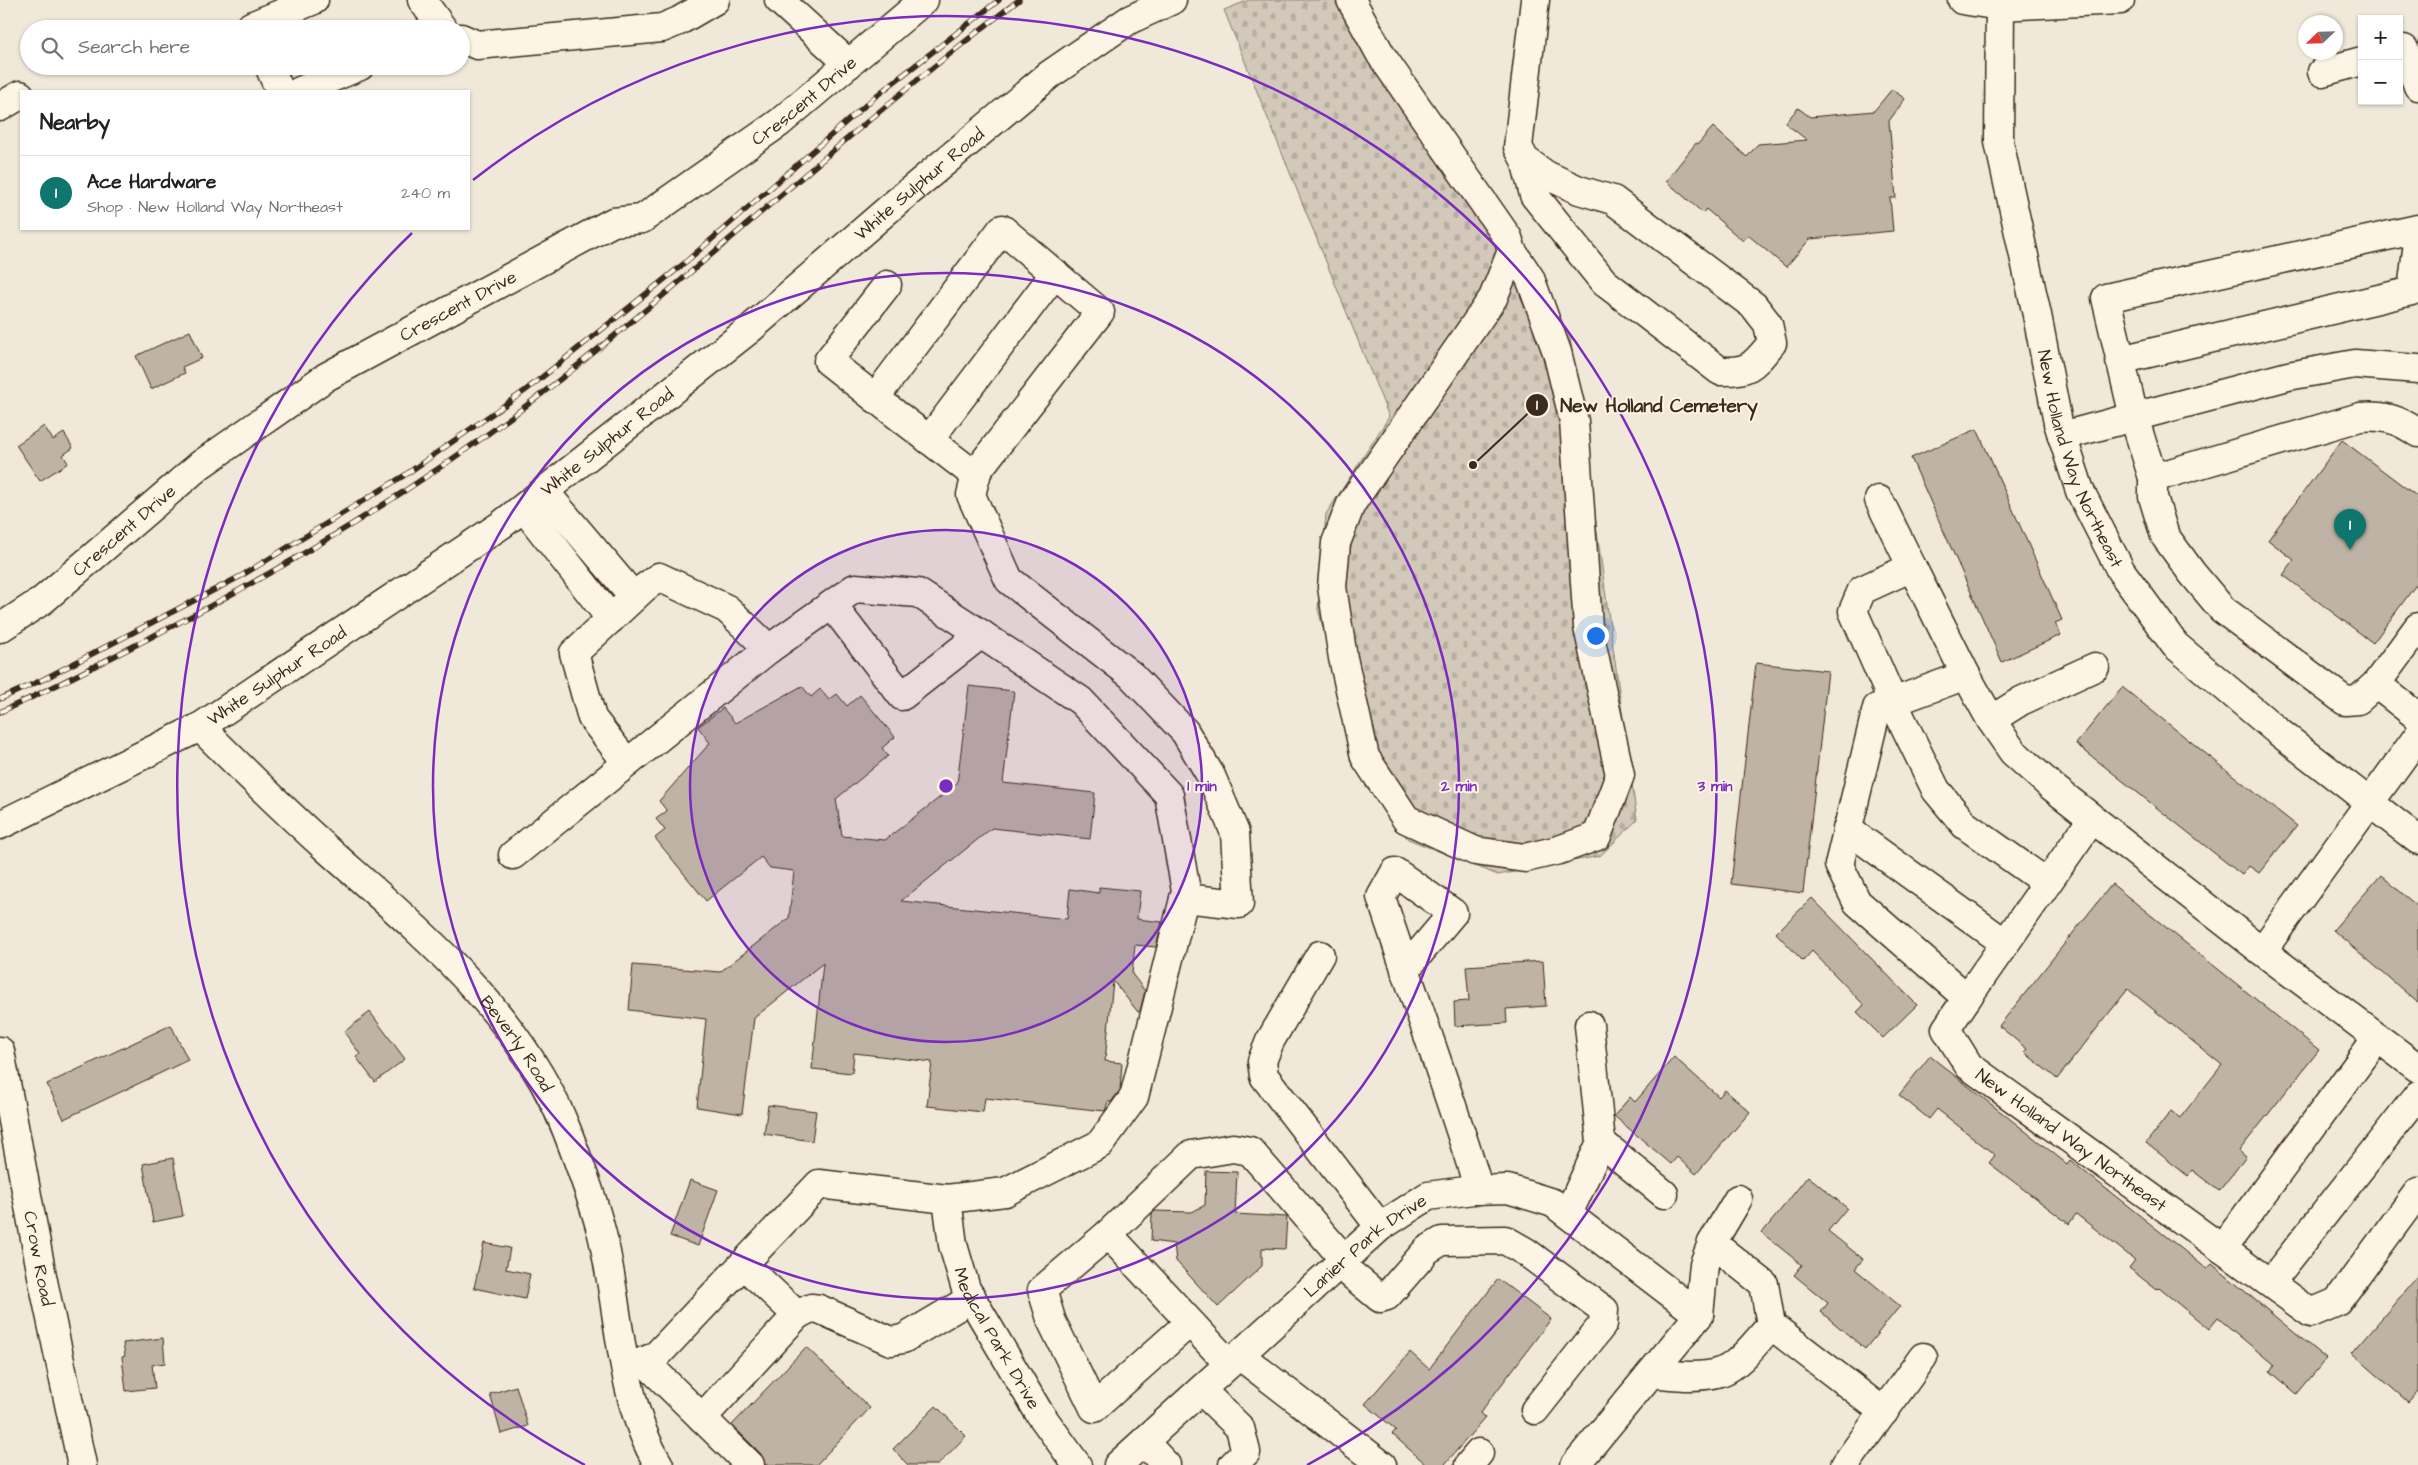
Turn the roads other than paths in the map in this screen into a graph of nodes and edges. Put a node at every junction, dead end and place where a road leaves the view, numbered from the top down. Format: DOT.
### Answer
graph roads {
  1 [pos="314,0"];
  2 [pos="715,0"];
  3 [pos="780,0"];
  4 [pos="924,0"];
  5 [pos="1172,0"];
  6 [pos="1351,0"];
  7 [pos="1535,0"];
  8 [pos="1962,0"];
  9 [pos="2120,0"];
  10 [pos="425,2"];
  11 [pos="2000,3"];
  12 [pos="266,20"];
  13 [pos="437,20"];
  14 [pos="470,42"];
  15 [pos="2407,46"];
  16 [pos="2358,62"];
  17 [pos="849,64"];
  18 [pos="2322,72"];
  19 [pos="273,75"];
  20 [pos="338,75"];
  21 [pos="2418,86"];
  22 [pos="280,90"];
  23 [pos="302,90"];
  24 [pos="1525,160"];
  25 [pos="2418,229"];
  26 [pos="2418,242"];
  27 [pos="1512,251"];
  28 [pos="1055,273"];
  29 [pos="887,285"];
  30 [pos="2120,360"];
  31 [pos="2418,369"];
  32 [pos="875,398"];
  33 [pos="2134,417"];
  34 [pos="2418,433"];
  35 [pos="2062,436"];
  36 [pos="929,440"];
  37 [pos="976,476"];
  38 [pos="2153,478"];
  39 [pos="535,500"];
  40 [pos="1879,500"];
  41 [pos="1912,567"];
  42 [pos="634,597"];
  43 [pos="832,605"];
  44 [pos="611,619"];
  45 [pos="2418,627"];
  46 [pos="0,628"];
  47 [pos="981,634"];
  48 [pos="769,649"];
  49 [pos="2095,667"];
  50 [pos="1966,675"];
  51 [pos="2376,684"];
  52 [pos="1893,702"];
  53 [pos="2418,716"];
  54 [pos="1991,720"];
  55 [pos="200,727"];
  56 [pos="2418,736"];
  57 [pos="627,763"];
  58 [pos="2370,802"];
  59 [pos="2092,819"];
  60 [pos="0,825"];
  61 [pos="1848,829"];
  62 [pos="2418,840"];
  63 [pos="513,855"];
  64 [pos="2047,883"];
  65 [pos="1184,898"];
  66 [pos="2005,944"];
  67 [pos="2262,951"];
  68 [pos="1320,955"];
  69 [pos="1404,970"];
  70 [pos="1967,998"];
  71 [pos="1588,1025"];
  72 [pos="2377,1038"];
  73 [pos="0,1051"];
  74 [pos="2418,1068"];
  75 [pos="2418,1095"];
  76 [pos="1601,1142"];
  77 [pos="1478,1190"];
  78 [pos="2418,1192"];
  79 [pos="1664,1194"];
  80 [pos="947,1199"];
  81 [pos="1738,1199"];
  82 [pos="1568,1214"];
  83 [pos="1380,1227"];
  84 [pos="1108,1234"];
  85 [pos="1712,1243"];
  86 [pos="2222,1249"];
  87 [pos="1342,1262"];
  88 [pos="743,1264"];
  89 [pos="2270,1283"];
  90 [pos="972,1298"];
  91 [pos="797,1315"];
  92 [pos="1698,1315"];
  93 [pos="1190,1322"];
  94 [pos="1772,1325"];
  95 [pos="1924,1357"];
  96 [pos="1234,1360"];
  97 [pos="635,1365"];
  98 [pos="1651,1373"];
  99 [pos="1201,1390"];
  100 [pos="1535,1410"];
  101 [pos="1884,1412"];
  102 [pos="702,1418"];
  103 [pos="1144,1442"];
  104 [pos="82,1465"];
  105 [pos="659,1465"];
  106 [pos="750,1465"];
  107 [pos="1077,1465"];
  108 [pos="1118,1465"];
  109 [pos="1166,1465"];
  110 [pos="1233,1465"];
  111 [pos="1382,1465"];
  112 [pos="1575,1465"];
  113 [pos="1846,1465"];
  1 -- 12 [label="street"];
  2 -- 14 [label="street"];
  3 -- 17 [label="street"];
  4 -- 17 [label="street, Crescent Drive"];
  5 -- 39 [label="street, White Sulphur Road"];
  6 -- 27 [label="street"];
  7 -- 24 [label="street"];
  8 -- 11 [label="street"];
  9 -- 11 [label="street"];
  10 -- 13 [label="street"];
  11 -- 35 [label="street, New Holland Way Northeast"];
  15 -- 21 [label="street"];
  16 -- 18 [label="street"];
  17 -- 46 [label="street, Crescent Drive"];
  19 -- 22 [label="street"];
  20 -- 23 [label="street"];
  24 -- 24 [label="street"];
  25 -- 30 [label="street"];
  26 -- 30 [label="street"];
  27 -- 27 [label="street"];
  28 -- 32 [label="street"];
  28 -- 36 [label="street"];
  28 -- 37 [label="street"];
  29 -- 32 [label="street"];
  30 -- 33 [label="street"];
  31 -- 33 [label="street"];
  32 -- 36 [label="street"];
  33 -- 35 [label="street"];
  33 -- 38 [label="street"];
  34 -- 38 [label="street"];
  35 -- 58 [label="street, New Holland Way Northeast"];
  36 -- 37 [label="street"];
  37 -- 65 [label="street"];
  38 -- 51 [label="street"];
  39 -- 42 [label="street"];
  39 -- 44 [label="street"];
  39 -- 55 [label="street, White Sulphur Road"];
  40 -- 41 [label="street"];
  41 -- 50 [label="street"];
  41 -- 52 [label="street"];
  42 -- 44 [label="street"];
  42 -- 48 [label="street"];
  43 -- 47 [label="street"];
  43 -- 47 [label="street"];
  43 -- 48 [label="street"];
  44 -- 57 [label="street"];
  45 -- 51 [label="street"];
  47 -- 65 [label="street"];
  48 -- 57 [label="street"];
  49 -- 54 [label="street"];
  50 -- 52 [label="street"];
  50 -- 54 [label="street"];
  51 -- 53 [label="street"];
  52 -- 61 [label="street"];
  52 -- 64 [label="street"];
  54 -- 59 [label="street"];
  55 -- 60 [label="street, White Sulphur Road"];
  55 -- 97 [label="street, Beverly Road"];
  56 -- 58 [label="street"];
  57 -- 63 [label="street"];
  58 -- 62 [label="street, New Holland Way Northeast"];
  58 -- 67 [label="street"];
  59 -- 64 [label="street"];
  59 -- 67 [label="street"];
  61 -- 66 [label="street"];
  61 -- 70 [label="street"];
  64 -- 66 [label="street"];
  65 -- 80 [label="street"];
  66 -- 70 [label="street"];
  67 -- 72 [label="street"];
  68 -- 83 [label="street"];
  69 -- 77 [label="street"];
  70 -- 86 [label="street, New Holland Way Northeast"];
  71 -- 76 [label="street"];
  72 -- 74 [label="street"];
  72 -- 86 [label="street"];
  73 -- 104 [label="street, Crow Road"];
  75 -- 89 [label="street"];
  76 -- 79 [label="street"];
  76 -- 82 [label="street"];
  77 -- 82 [label="street, Lanier Park Drive"];
  77 -- 83 [label="street, Lanier Park Drive"];
  78 -- 89 [label="street, New Holland Way Northeast"];
  80 -- 88 [label="street"];
  80 -- 90 [label="street, Medical Park Drive"];
  81 -- 85 [label="street"];
  82 -- 92 [label="street, Lanier Park Drive"];
  83 -- 87 [label="street, Lanier Park Drive"];
  84 -- 87 [label="street"];
  84 -- 93 [label="street"];
  84 -- 93 [label="street"];
  85 -- 92 [label="street"];
  85 -- 94 [label="street"];
  86 -- 89 [label="street, New Holland Way Northeast"];
  87 -- 96 [label="street, Lanier Park Drive"];
  87 -- 100 [label="street"];
  88 -- 91 [label="street"];
  88 -- 97 [label="street"];
  90 -- 91 [label="street"];
  90 -- 107 [label="street, Medical Park Drive"];
  91 -- 102 [label="street"];
  92 -- 98 [label="street"];
  93 -- 96 [label="street"];
  94 -- 98 [label="street"];
  94 -- 101 [label="street"];
  95 -- 101 [label="street"];
  96 -- 99 [label="street, Lanier Park Drive"];
  96 -- 111 [label="street"];
  97 -- 102 [label="street"];
  97 -- 105 [label="street, Beverly Road"];
  98 -- 112 [label="street"];
  99 -- 103 [label="street, Lanier Park Drive"];
  99 -- 110 [label="street"];
  101 -- 113 [label="street"];
  102 -- 106 [label="street"];
  103 -- 108 [label="street, Lanier Park Drive"];
  103 -- 109 [label="street"];
}
